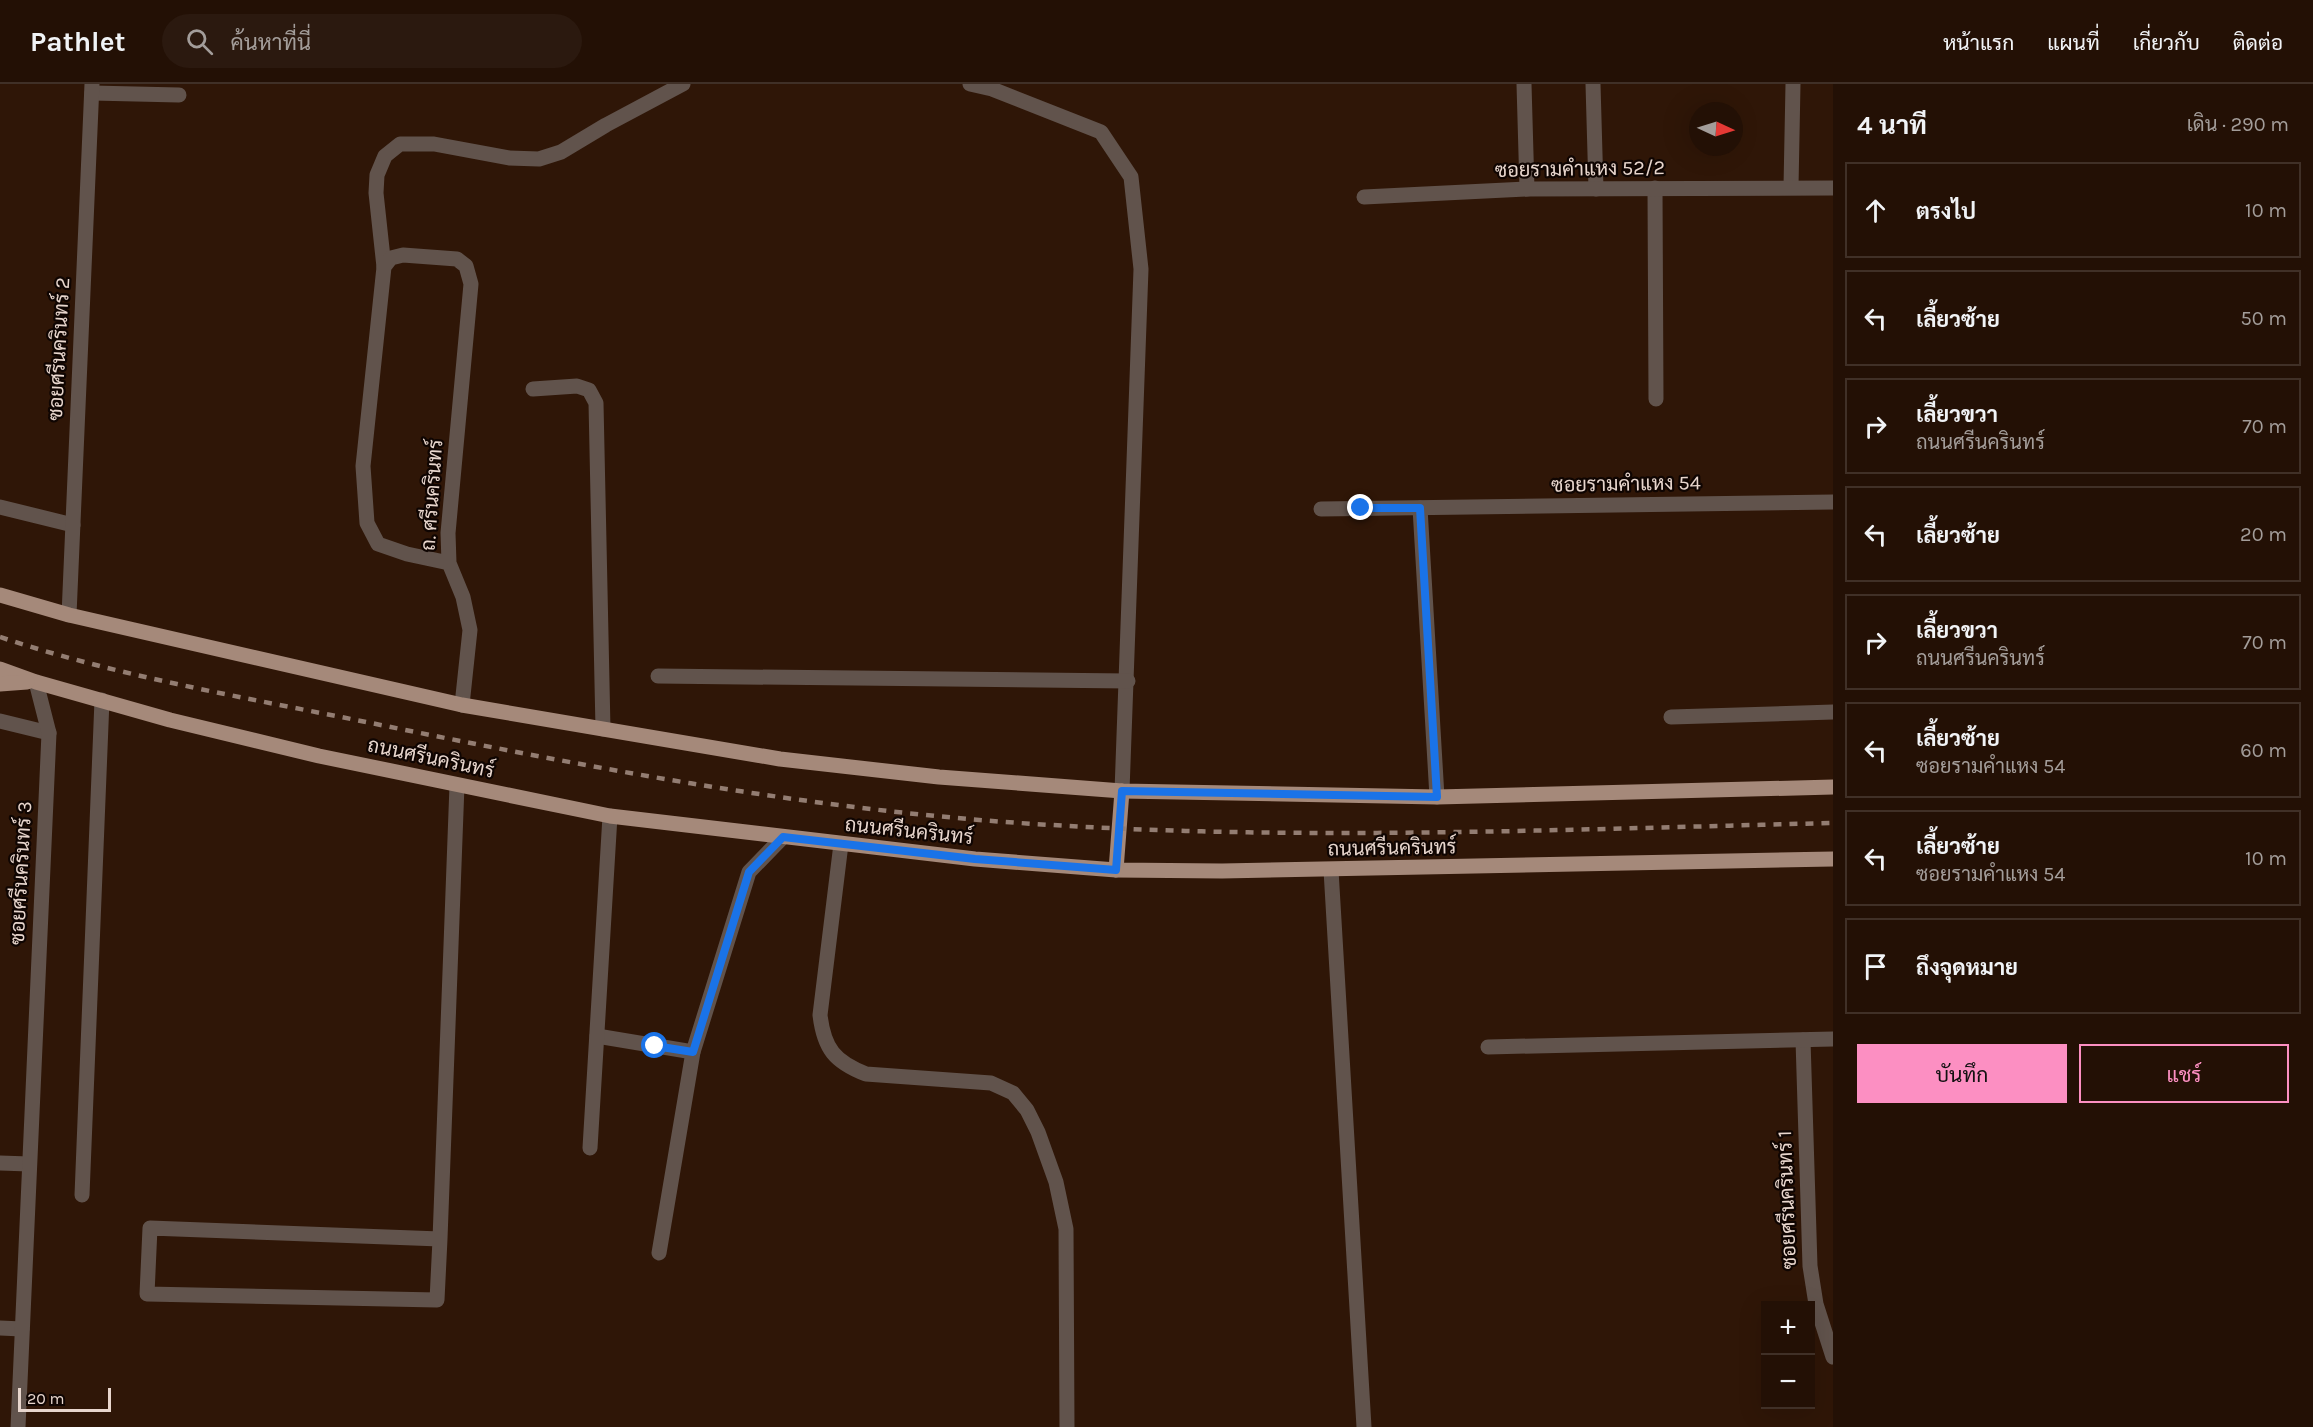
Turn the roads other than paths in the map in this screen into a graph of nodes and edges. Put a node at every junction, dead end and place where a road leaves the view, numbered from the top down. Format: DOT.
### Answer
graph roads {
  1 [pos="683,84"];
  2 [pos="969,84"];
  3 [pos="1524,84"];
  4 [pos="1593,84"];
  5 [pos="1793,84"];
  6 [pos="92,89"];
  7 [pos="179,95"];
  8 [pos="1791,187"];
  9 [pos="1655,188"];
  10 [pos="1833,188"];
  11 [pos="1527,189"];
  12 [pos="1596,189"];
  13 [pos="1364,197"];
  14 [pos="384,267"];
  15 [pos="533,388"];
  16 [pos="1656,399"];
  17 [pos="1833,502"];
  18 [pos="0,507"];
  19 [pos="1420,508"];
  20 [pos="1321,509"];
  21 [pos="73,525"];
  22 [pos="449,563"];
  23 [pos="0,595"];
  24 [pos="69,615"];
  25 [pos="0,669"];
  26 [pos="658,676"];
  27 [pos="1128,681"];
  28 [pos="36,682"];
  29 [pos="0,684"];
  30 [pos="102,700"];
  31 [pos="462,705"];
  32 [pos="1833,712"];
  33 [pos="1671,717"];
  34 [pos="0,721"];
  35 [pos="603,729"];
  36 [pos="49,733"];
  37 [pos="457,785"];
  38 [pos="1833,787"];
  39 [pos="1122,791"];
  40 [pos="1437,797"];
  41 [pos="610,816"];
  42 [pos="783,837"];
  43 [pos="842,844"];
  44 [pos="1833,859"];
  45 [pos="1116,870"];
  46 [pos="1331,870"];
  47 [pos="597,1036"];
  48 [pos="1833,1039"];
  49 [pos="1803,1040"];
  50 [pos="1488,1047"];
  51 [pos="693,1052"];
  52 [pos="590,1148"];
  53 [pos="0,1163"];
  54 [pos="29,1164"];
  55 [pos="82,1195"];
  56 [pos="440,1239"];
  57 [pos="659,1253"];
  58 [pos="0,1328"];
  59 [pos="22,1329"];
  60 [pos="1833,1356"];
  61 [pos="18,1427"];
  62 [pos="1067,1427"];
  63 [pos="1364,1427"];
  1 -- 14 [label="street"];
  2 -- 27 [label="street"];
  3 -- 11 [label="street"];
  4 -- 12 [label="street"];
  5 -- 8 [label="street"];
  6 -- 7 [label="street"];
  6 -- 21 [label="street, ซอยศรีนครินทร์ 2"];
  8 -- 9 [label="street, ซอยรามคำแหง 52/2"];
  8 -- 10 [label="street, ซอยรามคำแหง 52/2"];
  9 -- 12 [label="street, ซอยรามคำแหง 52/2"];
  9 -- 16 [label="street"];
  11 -- 12 [label="street, ซอยรามคำแหง 52/2"];
  11 -- 13 [label="street, ซอยรามคำแหง 52/2"];
  14 -- 22 [label="street"];
  14 -- 22 [label="street, ถ. ศรีนครินทร์"];
  15 -- 35 [label="street"];
  17 -- 19 [label="street, ซอยรามคำแหง 54"];
  18 -- 21 [label="street"];
  19 -- 20 [label="street, ซอยรามคำแหง 54"];
  19 -- 40 [label="street"];
  21 -- 24 [label="street, ซอยศรีนครินทร์ 2"];
  22 -- 31 [label="street, ถ. ศรีนครินทร์"];
  23 -- 24 [label="main road"];
  24 -- 31 [label="main road"];
  25 -- 28 [label="main road, ถนนศรีนครินทร์"];
  26 -- 27 [label="street"];
  27 -- 39 [label="street"];
  28 -- 29 [label="main road"];
  28 -- 30 [label="main road, ถนนศรีนครินทร์"];
  28 -- 36 [label="street, ซอยศรีนครินทร์ 3"];
  30 -- 37 [label="main road, ถนนศรีนครินทร์"];
  30 -- 55 [label="street"];
  31 -- 35 [label="main road"];
  32 -- 33 [label="street"];
  34 -- 36 [label="street"];
  35 -- 39 [label="main road"];
  36 -- 54 [label="street, ซอยศรีนครินทร์ 3"];
  37 -- 41 [label="main road, ถนนศรีนครินทร์"];
  37 -- 56 [label="street"];
  38 -- 40 [label="main road"];
  39 -- 40 [label="main road"];
  39 -- 45 [label="main road"];
  41 -- 42 [label="main road, ถนนศรีนครินทร์"];
  41 -- 47 [label="street"];
  42 -- 43 [label="main road, ถนนศรีนครินทร์"];
  42 -- 51 [label="street"];
  43 -- 45 [label="main road, ถนนศรีนครินทร์"];
  43 -- 62 [label="street"];
  44 -- 46 [label="main road, ถนนศรีนครินทร์"];
  45 -- 46 [label="main road, ถนนศรีนครินทร์"];
  46 -- 63 [label="street"];
  47 -- 51 [label="street"];
  47 -- 52 [label="street"];
  48 -- 49 [label="street"];
  49 -- 50 [label="street"];
  49 -- 60 [label="street, ซอยศรีนครินทร์ 1"];
  51 -- 57 [label="street"];
  53 -- 54 [label="street"];
  54 -- 59 [label="street, ซอยศรีนครินทร์ 3"];
  56 -- 56 [label="street"];
  58 -- 59 [label="street"];
  59 -- 61 [label="street, ซอยศรีนครินทร์ 3"];
}
